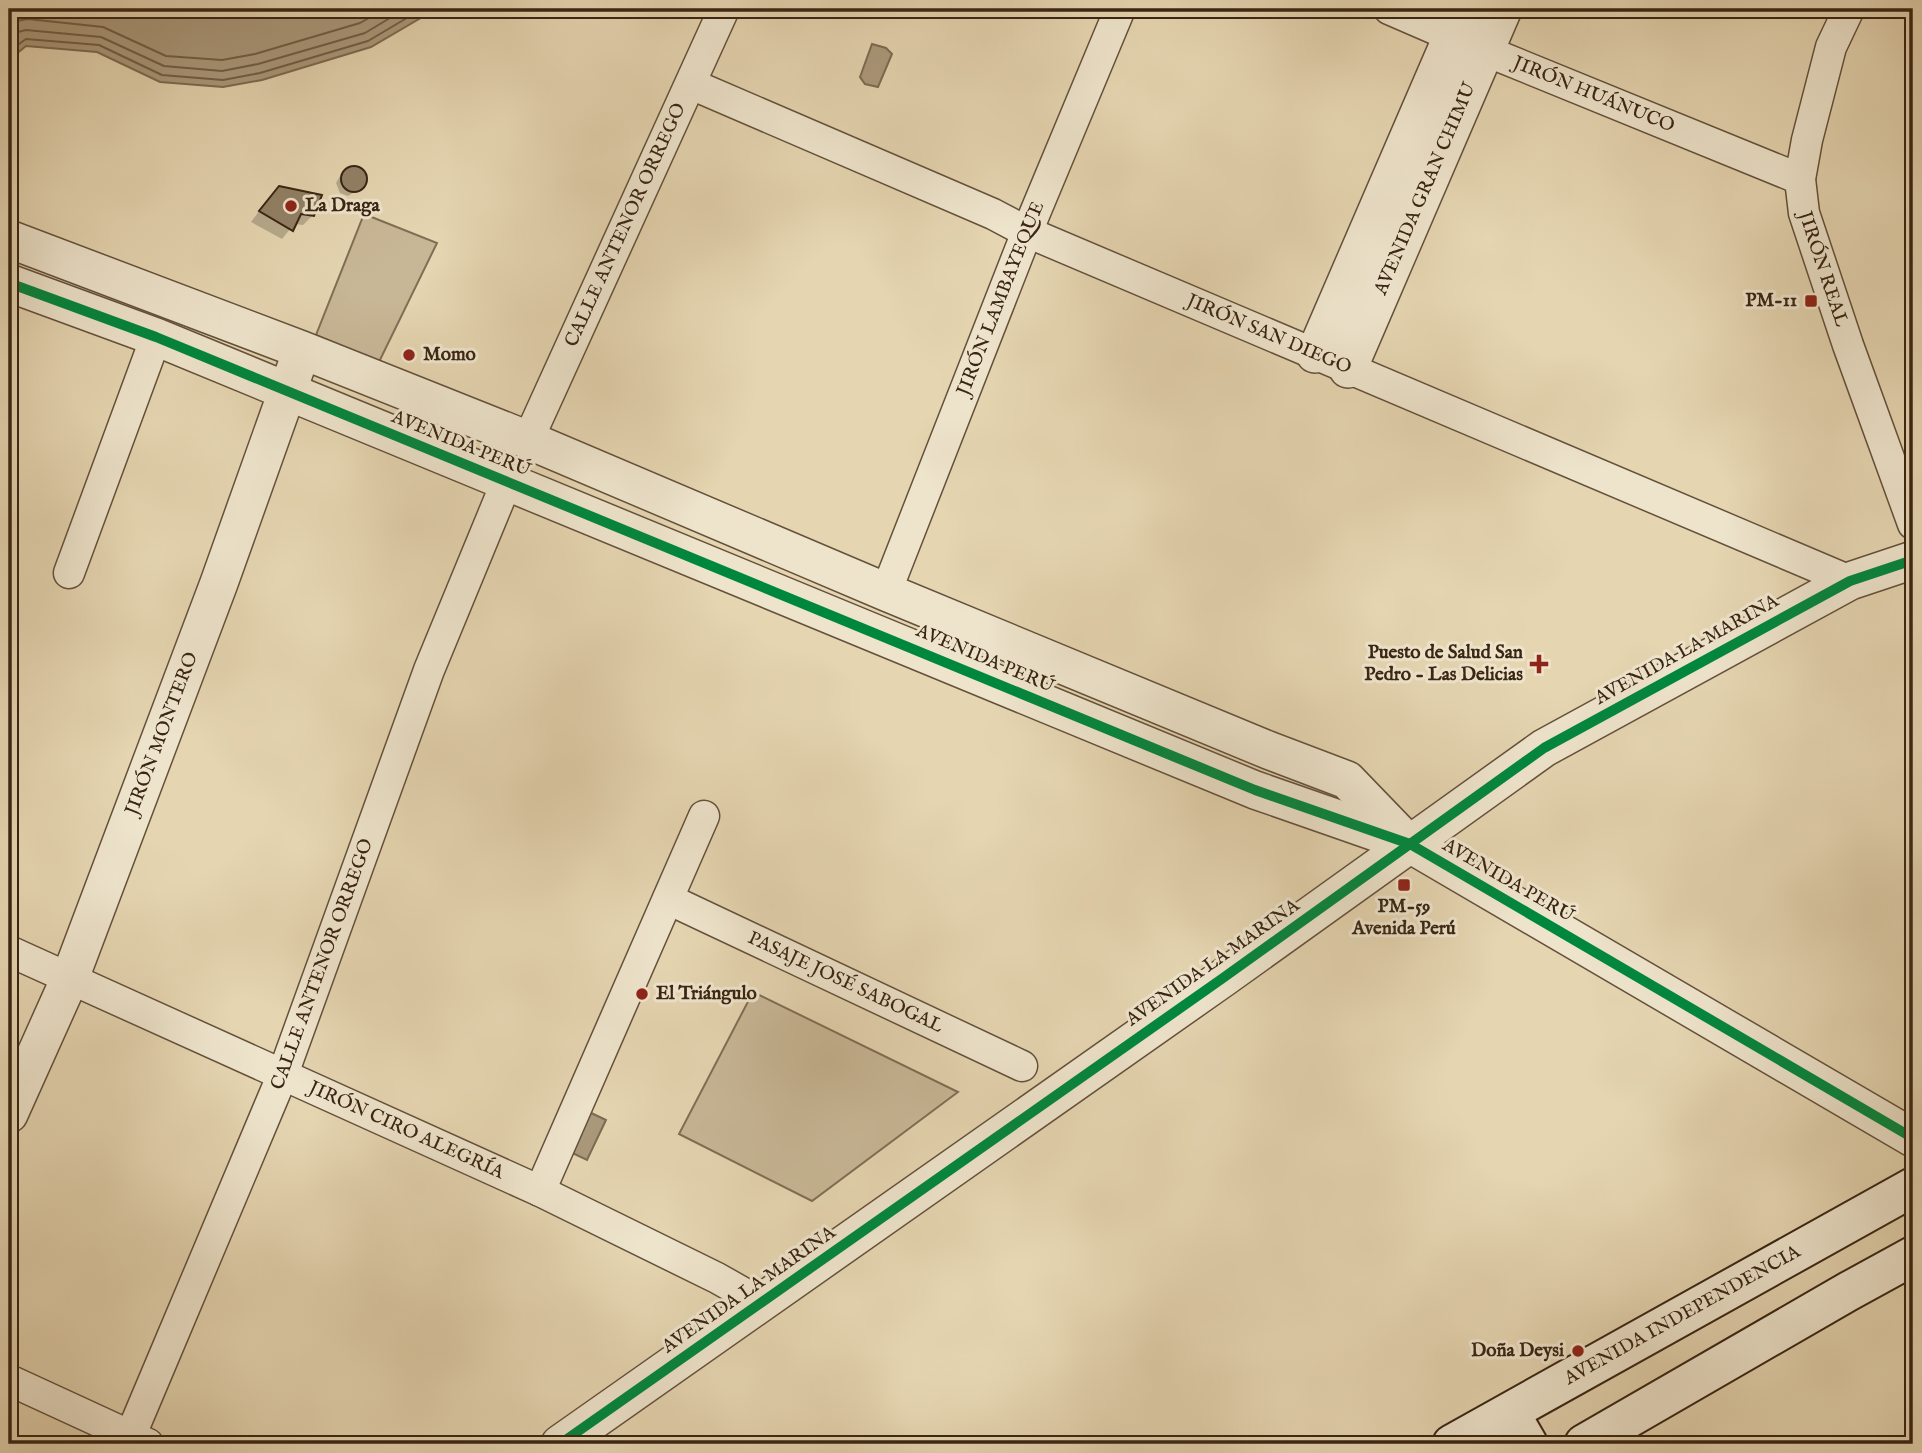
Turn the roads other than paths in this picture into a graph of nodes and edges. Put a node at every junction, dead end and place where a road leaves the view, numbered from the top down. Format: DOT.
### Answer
graph roads {
  1 [pos="723,9"];
  2 [pos="1120,9"];
  3 [pos="1389,9"];
  4 [pos="1503,9"];
  5 [pos="1849,9"];
  6 [pos="1458,23"];
  7 [pos="1486,51"];
  8 [pos="691,84"];
  9 [pos="1800,179"];
  10 [pos="1027,232"];
  11 [pos="9,239"];
  12 [pos="9,283"];
  13 [pos="156,337"];
  14 [pos="302,350"];
  15 [pos="1315,354"];
  16 [pos="1348,369"];
  17 [pos="287,391"];
  18 [pos="528,440"];
  19 [pos="507,481"];
  20 [pos="1913,524"];
  21 [pos="798,554"];
  22 [pos="1913,560"];
  23 [pos="69,573"];
  24 [pos="1850,581"];
  25 [pos="886,592"];
  26 [pos="781,594"];
  27 [pos="705,816"];
  28 [pos="1410,844"];
  29 [pos="668,898"];
  30 [pos="9,951"];
  31 [pos="70,978"];
  32 [pos="1022,1066"];
  33 [pos="283,1074"];
  34 [pos="9,1114"];
  35 [pos="1913,1138"];
  36 [pos="1913,1187"];
  37 [pos="540,1191"];
  38 [pos="1913,1256"];
  39 [pos="761,1303"];
  40 [pos="9,1380"];
  41 [pos="1519,1429"];
  42 [pos="136,1441"];
  43 [pos="560,1444"];
  44 [pos="1452,1444"];
  45 [pos="1584,1444"];
  1 -- 8 [label="street, CALLE ANTENOR ORREGO"];
  2 -- 10 [label="street, JIRÓN LAMBAYEQUE"];
  3 -- 6 [label="street, JIRÓN HUÁNUCO"];
  4 -- 7 [label="street, AVENIDA GRAN CHIMU"];
  5 -- 9 [label="street, JIRÓN REAL"];
  6 -- 7 [label="street, JIRÓN HUÁNUCO"];
  6 -- 15 [label="street, AVENIDA GRAN CHIMU"];
  7 -- 9 [label="street, JIRÓN HUÁNUCO"];
  7 -- 16 [label="street, AVENIDA GRAN CHIMU"];
  8 -- 10 [label="street, JIRÓN SAN DIEGO"];
  8 -- 18 [label="street, CALLE ANTENOR ORREGO"];
  9 -- 20 [label="street, JIRÓN REAL"];
  10 -- 15 [label="street, JIRÓN SAN DIEGO"];
  10 -- 25 [label="street, JIRÓN LAMBAYEQUE"];
  11 -- 14 [label="street, AVENIDA PERÚ"];
  12 -- 13 [label="street, AVENIDA PERÚ"];
  13 -- 17 [label="street, AVENIDA PERÚ"];
  13 -- 23 [label="street"];
  14 -- 17 [label="street, JIRÓN MONTERO"];
  14 -- 18 [label="street, AVENIDA PERÚ"];
  15 -- 16 [label="street, JIRÓN SAN DIEGO"];
  16 -- 24 [label="street, JIRÓN SAN DIEGO"];
  17 -- 19 [label="street, AVENIDA PERÚ"];
  17 -- 31 [label="street, JIRÓN MONTERO"];
  18 -- 21 [label="street, AVENIDA PERÚ"];
  19 -- 26 [label="street, AVENIDA PERÚ"];
  19 -- 33 [label="street, CALLE ANTENOR ORREGO"];
  21 -- 25 [label="street, AVENIDA PERÚ"];
  21 -- 26 [label="street"];
  22 -- 24 [label="street, AVENIDA LA MARINA"];
  24 -- 28 [label="street, AVENIDA LA MARINA"];
  25 -- 28 [label="street, AVENIDA PERÚ"];
  26 -- 28 [label="street, AVENIDA PERÚ"];
  27 -- 29 [label="street"];
  28 -- 35 [label="street, AVENIDA PERÚ"];
  28 -- 39 [label="street, AVENIDA LA MARINA"];
  29 -- 32 [label="street, PASAJE JOSÉ SABOGAL"];
  29 -- 37 [label="street"];
  30 -- 31 [label="street, JIRÓN CIRO ALEGRÍA"];
  31 -- 33 [label="street, JIRÓN CIRO ALEGRÍA"];
  31 -- 34 [label="street, JIRÓN MONTERO"];
  33 -- 37 [label="street, JIRÓN CIRO ALEGRÍA"];
  33 -- 42 [label="street, CALLE ANTENOR ORREGO"];
  36 -- 41 [label="main road, AVENIDA INDEPENDENCIA"];
  37 -- 39 [label="street, JIRÓN CIRO ALEGRÍA"];
  38 -- 45 [label="main road"];
  39 -- 43 [label="street, AVENIDA LA MARINA"];
  40 -- 42 [label="street"];
  41 -- 44 [label="main road, AVENIDA INDEPENDENCIA"];
}
